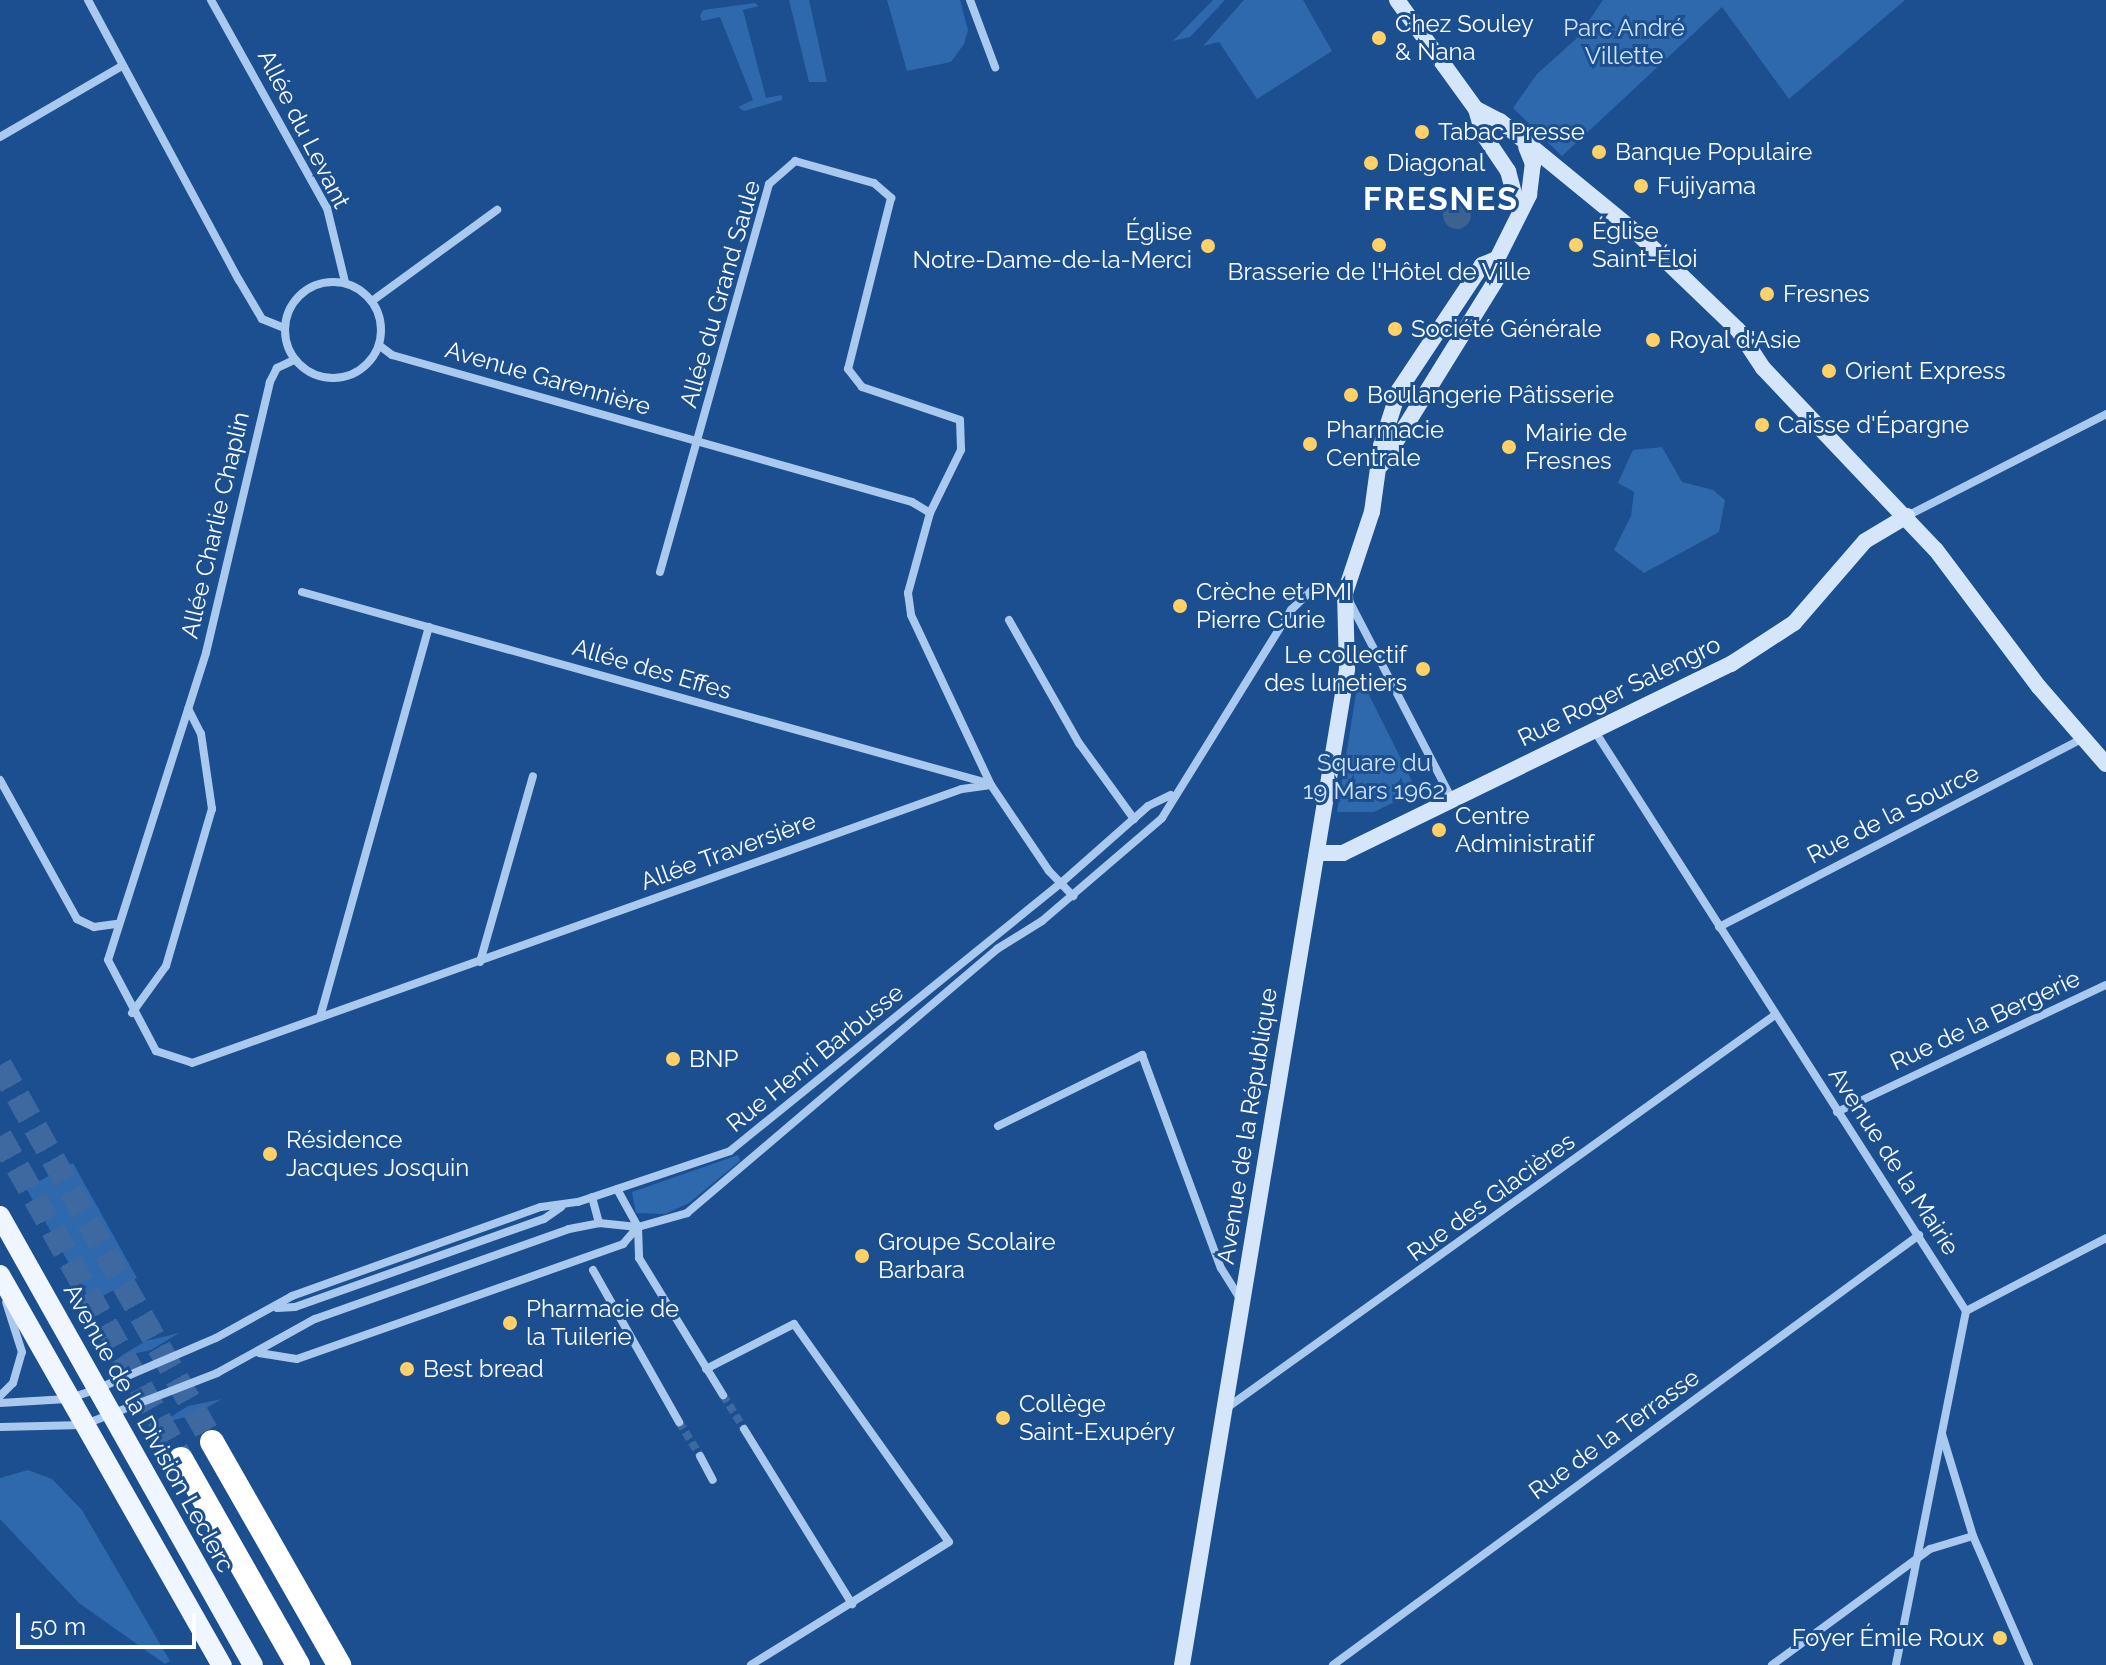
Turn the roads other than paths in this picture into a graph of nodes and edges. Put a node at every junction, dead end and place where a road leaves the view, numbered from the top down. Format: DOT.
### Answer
graph roads {
  1 [pos="88,0"];
  2 [pos="211,0"];
  3 [pos="970,0"];
  4 [pos="1397,0"];
  5 [pos="122,66"];
  6 [pos="995,67"];
  7 [pos="1476,109"];
  8 [pos="0,137"];
  9 [pos="1526,147"];
  10 [pos="1562,174"];
  11 [pos="1532,176"];
  12 [pos="1511,188"];
  13 [pos="497,210"];
  14 [pos="1519,212"];
  15 [pos="345,282"];
  16 [pos="372,301"];
  17 [pos="284,328"];
  18 [pos="380,346"];
  19 [pos="294,360"];
  20 [pos="2106,414"];
  21 [pos="699,442"];
  22 [pos="930,513"];
  23 [pos="1907,516"];
  24 [pos="660,572"];
  25 [pos="302,592"];
  26 [pos="1345,593"];
  27 [pos="1009,620"];
  28 [pos="429,627"];
  29 [pos="188,709"];
  30 [pos="1593,729"];
  31 [pos="2084,737"];
  32 [pos="2106,764"];
  33 [pos="533,776"];
  34 [pos="0,780"];
  35 [pos="991,785"];
  36 [pos="1172,795"];
  37 [pos="1452,799"];
  38 [pos="1134,819"];
  39 [pos="1317,853"];
  40 [pos="1061,883"];
  41 [pos="1073,896"];
  42 [pos="116,924"];
  43 [pos="1719,927"];
  44 [pos="480,962"];
  45 [pos="2106,985"];
  46 [pos="132,1013"];
  47 [pos="1775,1015"];
  48 [pos="320,1017"];
  49 [pos="156,1051"];
  50 [pos="1837,1112"];
  51 [pos="998,1126"];
  52 [pos="617,1189"];
  53 [pos="592,1197"];
  54 [pos="0,1216"];
  55 [pos="599,1223"];
  56 [pos="638,1227"];
  57 [pos="1919,1235"];
  58 [pos="2106,1238"];
  59 [pos="593,1270"];
  60 [pos="0,1275"];
  61 [pos="0,1282"];
  62 [pos="1243,1303"];
  63 [pos="1966,1311"];
  64 [pos="259,1353"];
  65 [pos="706,1369"];
  66 [pos="97,1389"];
  67 [pos="723,1395"];
  68 [pos="0,1396"];
  69 [pos="67,1399"];
  70 [pos="0,1403"];
  71 [pos="1228,1407"];
  72 [pos="111,1413"];
  73 [pos="679,1422"];
  74 [pos="83,1425"];
  75 [pos="0,1427"];
  76 [pos="744,1429"];
  77 [pos="1940,1430"];
  78 [pos="212,1442"];
  79 [pos="700,1456"];
  80 [pos="181,1459"];
  81 [pos="713,1480"];
  82 [pos="1973,1536"];
  83 [pos="1917,1560"];
  84 [pos="852,1604"];
  85 [pos="222,1665"];
  86 [pos="253,1665"];
  87 [pos="298,1665"];
  88 [pos="339,1665"];
  89 [pos="751,1665"];
  90 [pos="1182,1665"];
  91 [pos="1333,1665"];
  92 [pos="1772,1665"];
  93 [pos="1896,1665"];
  94 [pos="2029,1665"];
  1 -- 5 [label="street"];
  2 -- 15 [label="street, Allée du Levant"];
  3 -- 6 [label="street"];
  4 -- 7 [label="street"];
  5 -- 8 [label="street"];
  5 -- 17 [label="street"];
  7 -- 9 [label="street"];
  7 -- 12 [label="street"];
  9 -- 10 [label="street"];
  9 -- 11 [label="street"];
  10 -- 11 [label="street"];
  10 -- 23 [label="street"];
  11 -- 12 [label="street"];
  11 -- 14 [label="street, Avenue de la République"];
  12 -- 14 [label="street"];
  13 -- 16 [label="street"];
  14 -- 26 [label="street, Avenue de la République"];
  15 -- 16 [label="street"];
  15 -- 17 [label="street"];
  16 -- 18 [label="street"];
  17 -- 19 [label="street"];
  18 -- 19 [label="street"];
  18 -- 21 [label="street, Avenue Garennière"];
  19 -- 29 [label="street, Allée Charlie Chaplin"];
  20 -- 23 [label="street"];
  21 -- 22 [label="street, Avenue Garennière"];
  21 -- 22 [label="street, Allée du Grand Saule"];
  21 -- 24 [label="street, Allée du Grand Saule"];
  22 -- 35 [label="street"];
  23 -- 30 [label="street, Rue Roger Salengro"];
  23 -- 31 [label="street"];
  25 -- 28 [label="street, Allée des Effes"];
  26 -- 36 [label="street, Rue Henri Barbusse"];
  26 -- 37 [label="street"];
  26 -- 39 [label="street, Avenue de la République"];
  27 -- 38 [label="street"];
  28 -- 35 [label="street, Allée des Effes"];
  28 -- 48 [label="street"];
  29 -- 42 [label="street, Allée Charlie Chaplin"];
  29 -- 46 [label="street"];
  30 -- 37 [label="street, Rue Roger Salengro"];
  30 -- 43 [label="street, Avenue de la Mairie"];
  31 -- 32 [label="street"];
  31 -- 43 [label="street, Rue de la Source"];
  33 -- 44 [label="street"];
  34 -- 42 [label="street"];
  35 -- 40 [label="street"];
  35 -- 44 [label="street, Allée Traversière"];
  36 -- 38 [label="street, Rue Henri Barbusse"];
  36 -- 41 [label="street, Rue Henri Barbusse"];
  37 -- 39 [label="street, Rue Roger Salengro"];
  38 -- 40 [label="street, Rue Henri Barbusse"];
  39 -- 62 [label="street, Avenue de la République"];
  40 -- 41 [label="street"];
  40 -- 52 [label="street, Rue Henri Barbusse"];
  41 -- 56 [label="street, Rue Henri Barbusse"];
  42 -- 46 [label="street, Allée Charlie Chaplin"];
  43 -- 47 [label="street, Avenue de la Mairie"];
  44 -- 48 [label="street, Allée Traversière"];
  45 -- 50 [label="street, Rue de la Bergerie"];
  46 -- 49 [label="street, Allée Charlie Chaplin"];
  47 -- 50 [label="street, Avenue de la Mairie"];
  47 -- 71 [label="street, Rue des Glacières"];
  48 -- 49 [label="street, Allée Traversière"];
  50 -- 57 [label="street, Avenue de la Mairie"];
  51 -- 62 [label="street"];
  52 -- 53 [label="street, Rue Henri Barbusse"];
  52 -- 56 [label="street"];
  53 -- 55 [label="street"];
  53 -- 66 [label="street, Rue Henri Barbusse"];
  54 -- 66 [label="main road, Avenue de la Division Leclerc"];
  55 -- 56 [label="street, Rue Henri Barbusse"];
  55 -- 64 [label="street, Rue Henri Barbusse"];
  56 -- 64 [label="street, Rue Henri Barbusse"];
  56 -- 65 [label="street"];
  57 -- 63 [label="street, Avenue de la Mairie"];
  57 -- 91 [label="street, Rue de la Terrasse"];
  58 -- 63 [label="street"];
  59 -- 73 [label="street"];
  60 -- 69 [label="main road"];
  61 -- 68 [label="street"];
  62 -- 71 [label="street, Avenue de la République"];
  63 -- 77 [label="street"];
  64 -- 72 [label="street, Rue Henri Barbusse"];
  65 -- 67 [label="street"];
  65 -- 84 [label="street"];
  66 -- 69 [label="street, Rue Henri Barbusse"];
  66 -- 72 [label="main road, Avenue de la Division Leclerc"];
  69 -- 70 [label="street, Rue Henri Barbusse"];
  69 -- 74 [label="main road"];
  71 -- 90 [label="street, Avenue de la République"];
  72 -- 74 [label="street, Rue Henri Barbusse"];
  72 -- 86 [label="main road, Avenue de la Division Leclerc"];
  74 -- 75 [label="street"];
  74 -- 85 [label="main road"];
  76 -- 84 [label="street"];
  77 -- 82 [label="street"];
  77 -- 83 [label="street"];
  78 -- 88 [label="highway"];
  79 -- 81 [label="street"];
  80 -- 87 [label="highway"];
  82 -- 83 [label="street"];
  82 -- 94 [label="street"];
  83 -- 92 [label="street"];
  83 -- 93 [label="street"];
  84 -- 89 [label="street"];
}
